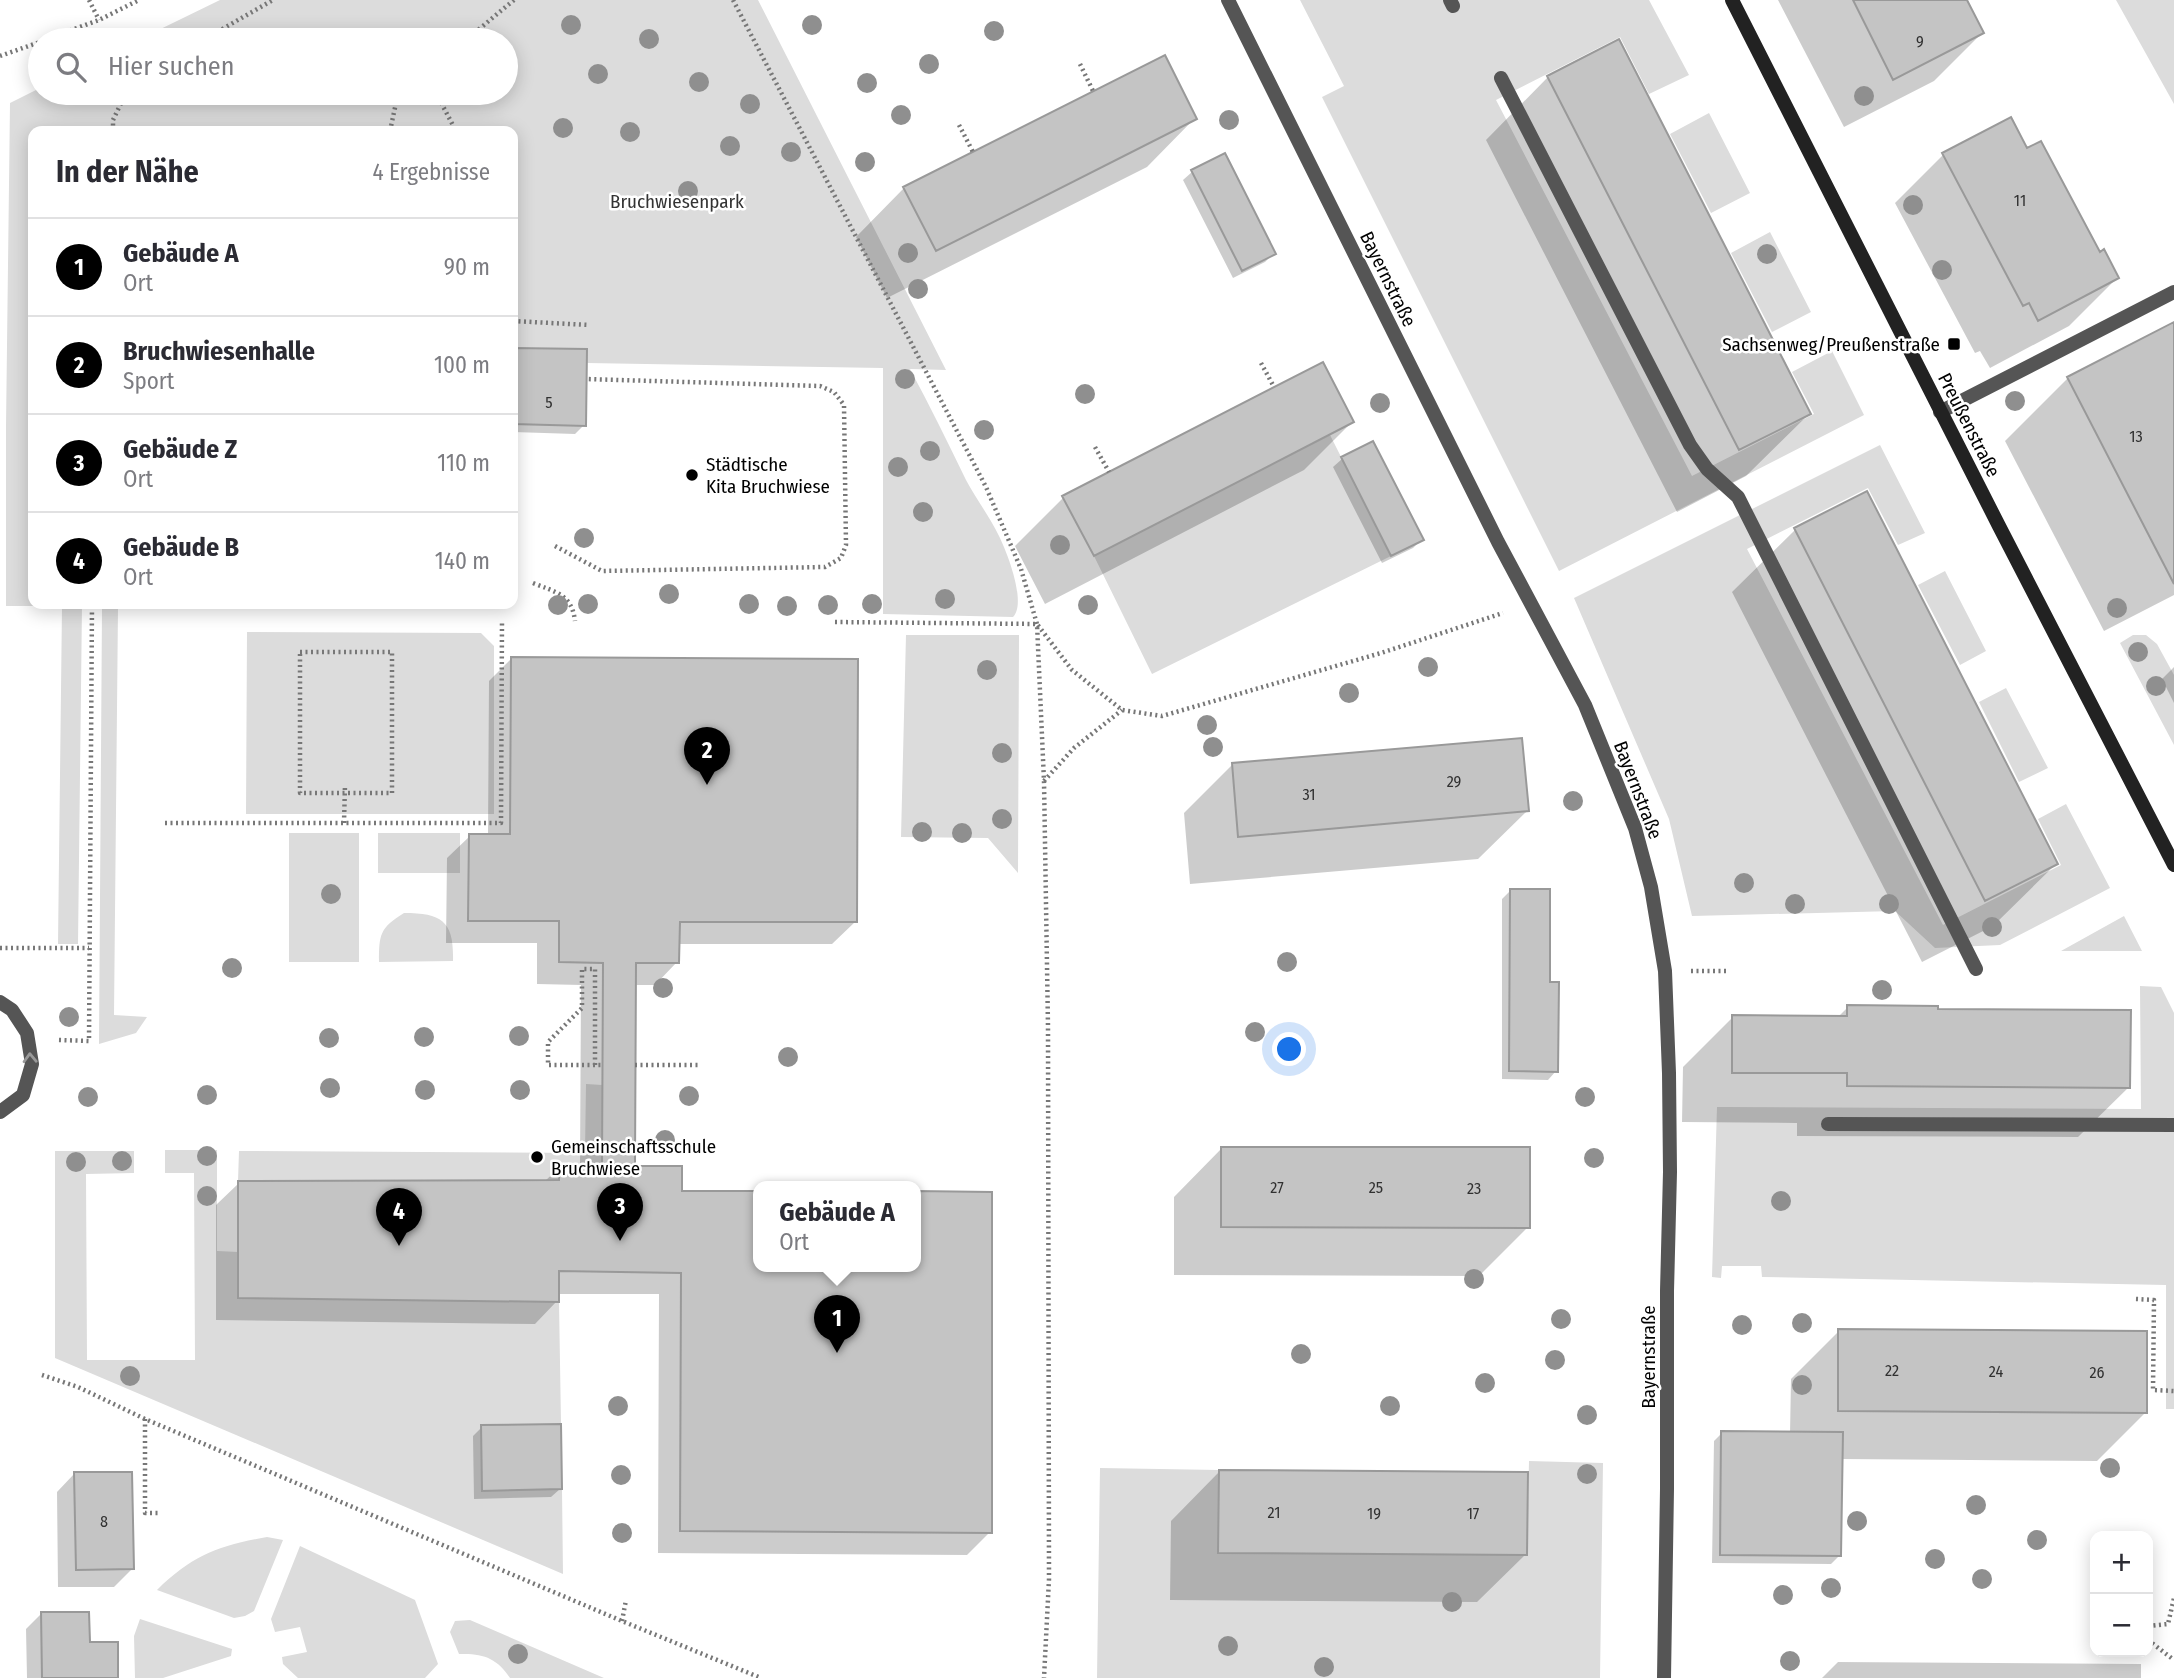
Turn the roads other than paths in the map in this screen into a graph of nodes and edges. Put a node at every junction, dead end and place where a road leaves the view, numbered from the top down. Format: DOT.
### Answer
graph roads {
  1 [pos="1228,0"];
  2 [pos="1732,0"];
  3 [pos="1501,78"];
  4 [pos="2174,292"];
  5 [pos="1940,412"];
  6 [pos="2174,865"];
  7 [pos="1976,969"];
  8 [pos="0,1002"];
  9 [pos="0,1112"];
  10 [pos="1828,1124"];
  11 [pos="2174,1125"];
  12 [pos="1664,1678"];
  1 -- 12 [label="street, Bayernstraße"];
  2 -- 5 [label="street, Preußenstraße"];
  3 -- 7 [label="street"];
  4 -- 5 [label="street"];
  5 -- 6 [label="street, Preußenstraße"];
  9 -- 8 [label="street, one-way"];
  10 -- 11 [label="street"];
}
